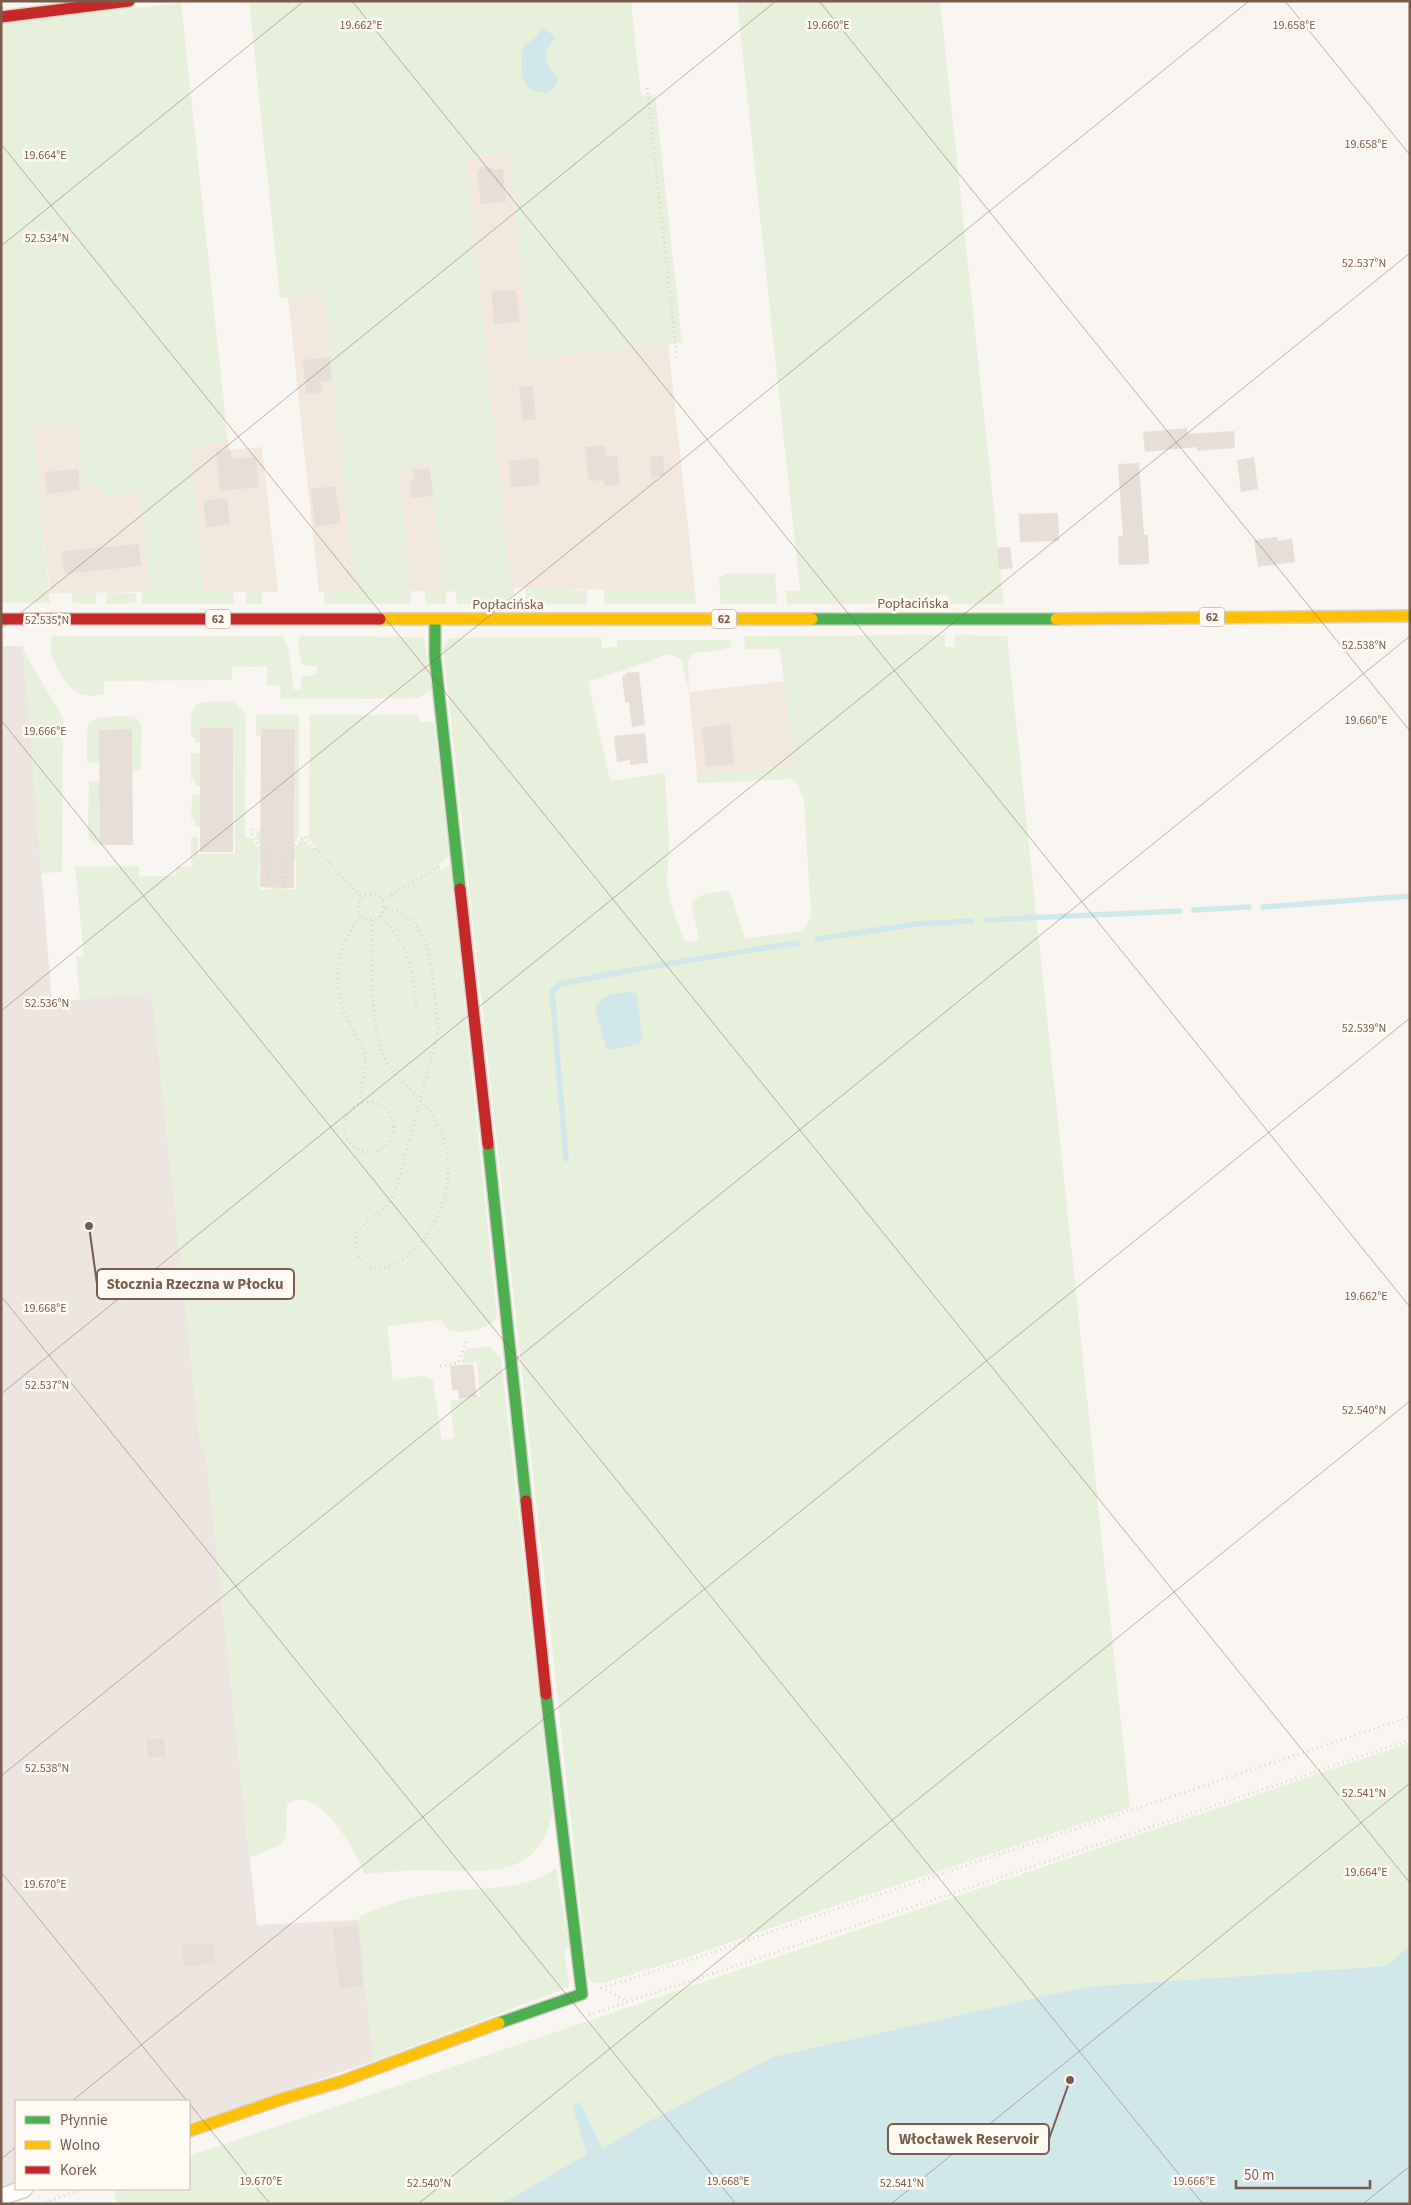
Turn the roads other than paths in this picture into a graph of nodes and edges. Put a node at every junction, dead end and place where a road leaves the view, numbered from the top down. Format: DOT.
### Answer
graph roads {
  1 [pos="129,1"];
  2 [pos="1,16"];
  3 [pos="1410,616"];
  4 [pos="1,619"];
  5 [pos="435,620"];
  6 [pos="190,2131"];
  7 [pos="21,2190"];
  8 [pos="1,2197"];
  1 -- 2 [label="street"];
  3 -- 5 [label="street, Popłacińska / 62"];
  4 -- 5 [label="street, Popłacińska / 62"];
  5 -- 6 [label="street"];
  7 -- 8 [label="street"];
}
